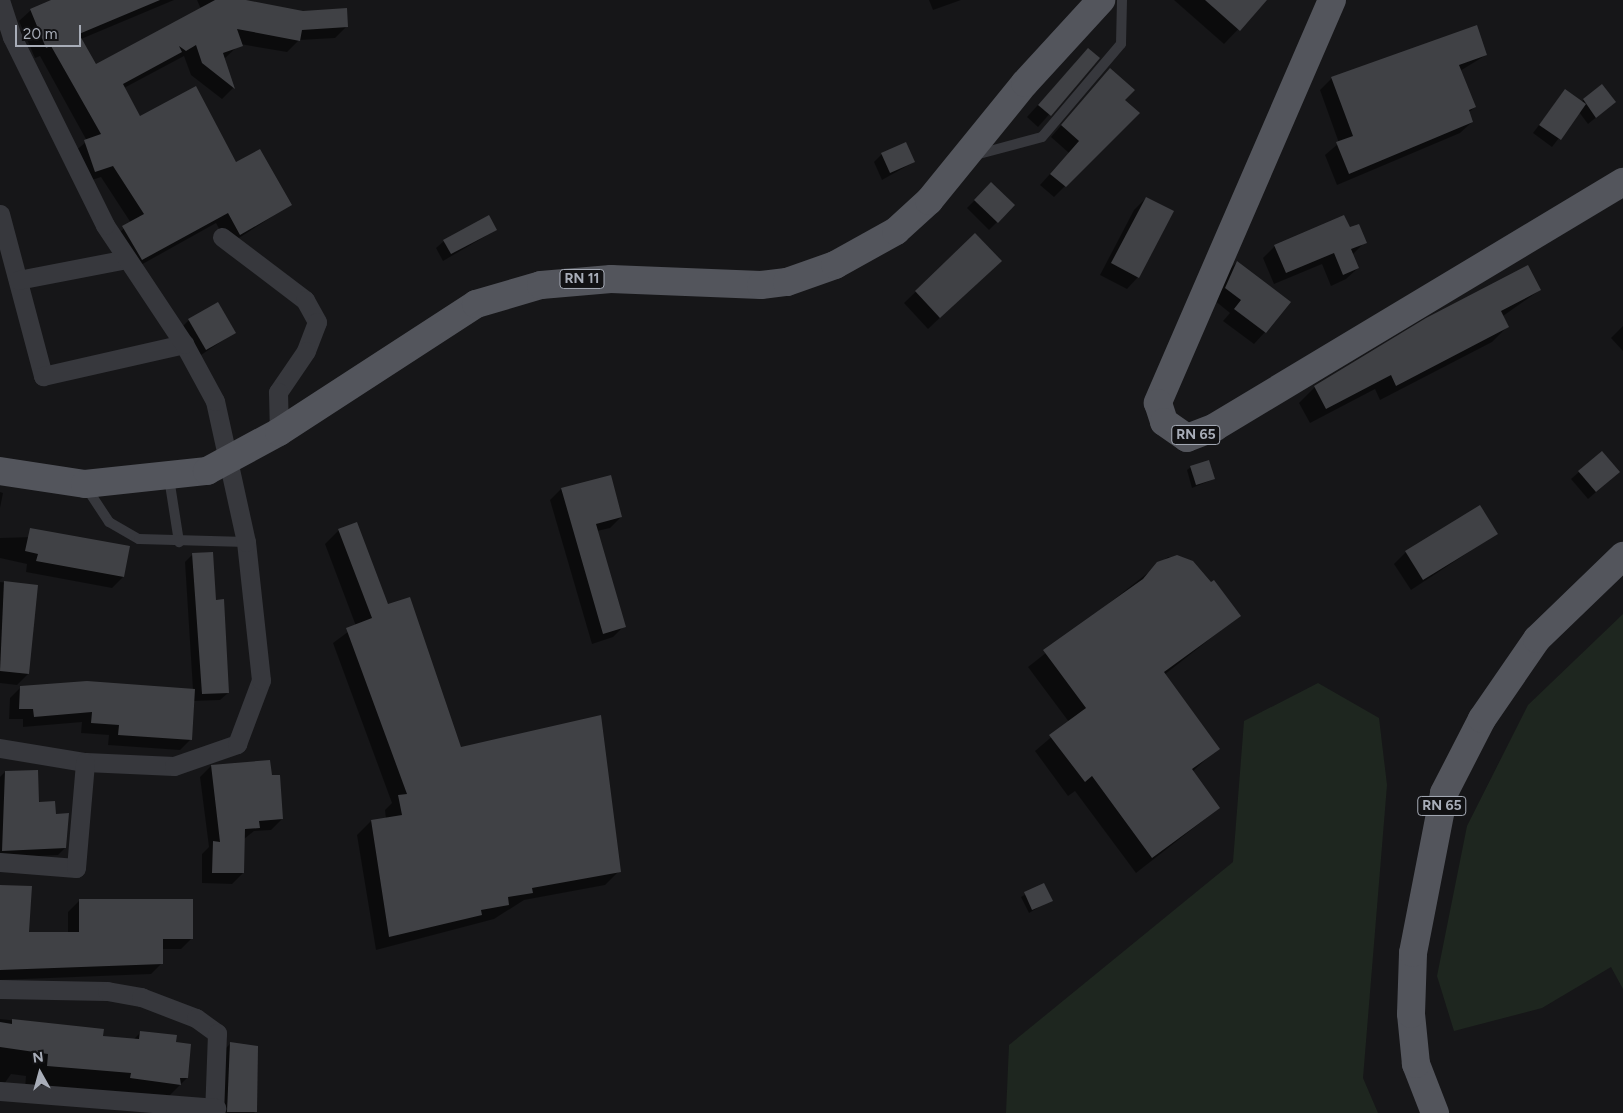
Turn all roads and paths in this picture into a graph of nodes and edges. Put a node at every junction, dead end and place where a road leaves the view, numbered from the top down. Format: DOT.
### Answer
graph roads {
  1 [pos="0,0"];
  2 [pos="1101,0"];
  3 [pos="1122,0"];
  4 [pos="1332,0"];
  5 [pos="965,158"];
  6 [pos="1623,182"];
  7 [pos="0,214"];
  8 [pos="222,237"];
  9 [pos="127,259"];
  10 [pos="18,280"];
  11 [pos="184,344"];
  12 [pos="280,432"];
  13 [pos="232,461"];
  14 [pos="0,471"];
  15 [pos="169,478"];
  16 [pos="84,484"];
  17 [pos="179,542"];
  18 [pos="246,542"];
  19 [pos="1623,556"];
  20 [pos="0,748"];
  21 [pos="84,762"];
  22 [pos="0,862"];
  23 [pos="0,989"];
  24 [pos="0,1091"];
  25 [pos="215,1110"];
  26 [pos="1435,1113"];
  1 -- 9 [label="street"];
  2 -- 5 [label="main road, RN 11"];
  3 -- 5 [label="lane"];
  4 -- 6 [label="main road, RN 65"];
  5 -- 12 [label="main road, RN 11"];
  7 -- 10 [label="street"];
  8 -- 12 [label="street"];
  9 -- 10 [label="street"];
  9 -- 11 [label="street"];
  10 -- 11 [label="street"];
  11 -- 13 [label="street"];
  12 -- 13 [label="main road, RN 11"];
  13 -- 15 [label="main road, RN 11"];
  13 -- 18 [label="street"];
  14 -- 16 [label="main road, RN 11"];
  15 -- 16 [label="main road, RN 11"];
  15 -- 17 [label="lane"];
  16 -- 17 [label="lane"];
  17 -- 18 [label="lane"];
  18 -- 21 [label="street"];
  19 -- 26 [label="main road, RN 65"];
  20 -- 21 [label="street"];
  21 -- 22 [label="street"];
  23 -- 25 [label="street"];
  24 -- 25 [label="street"];
}
